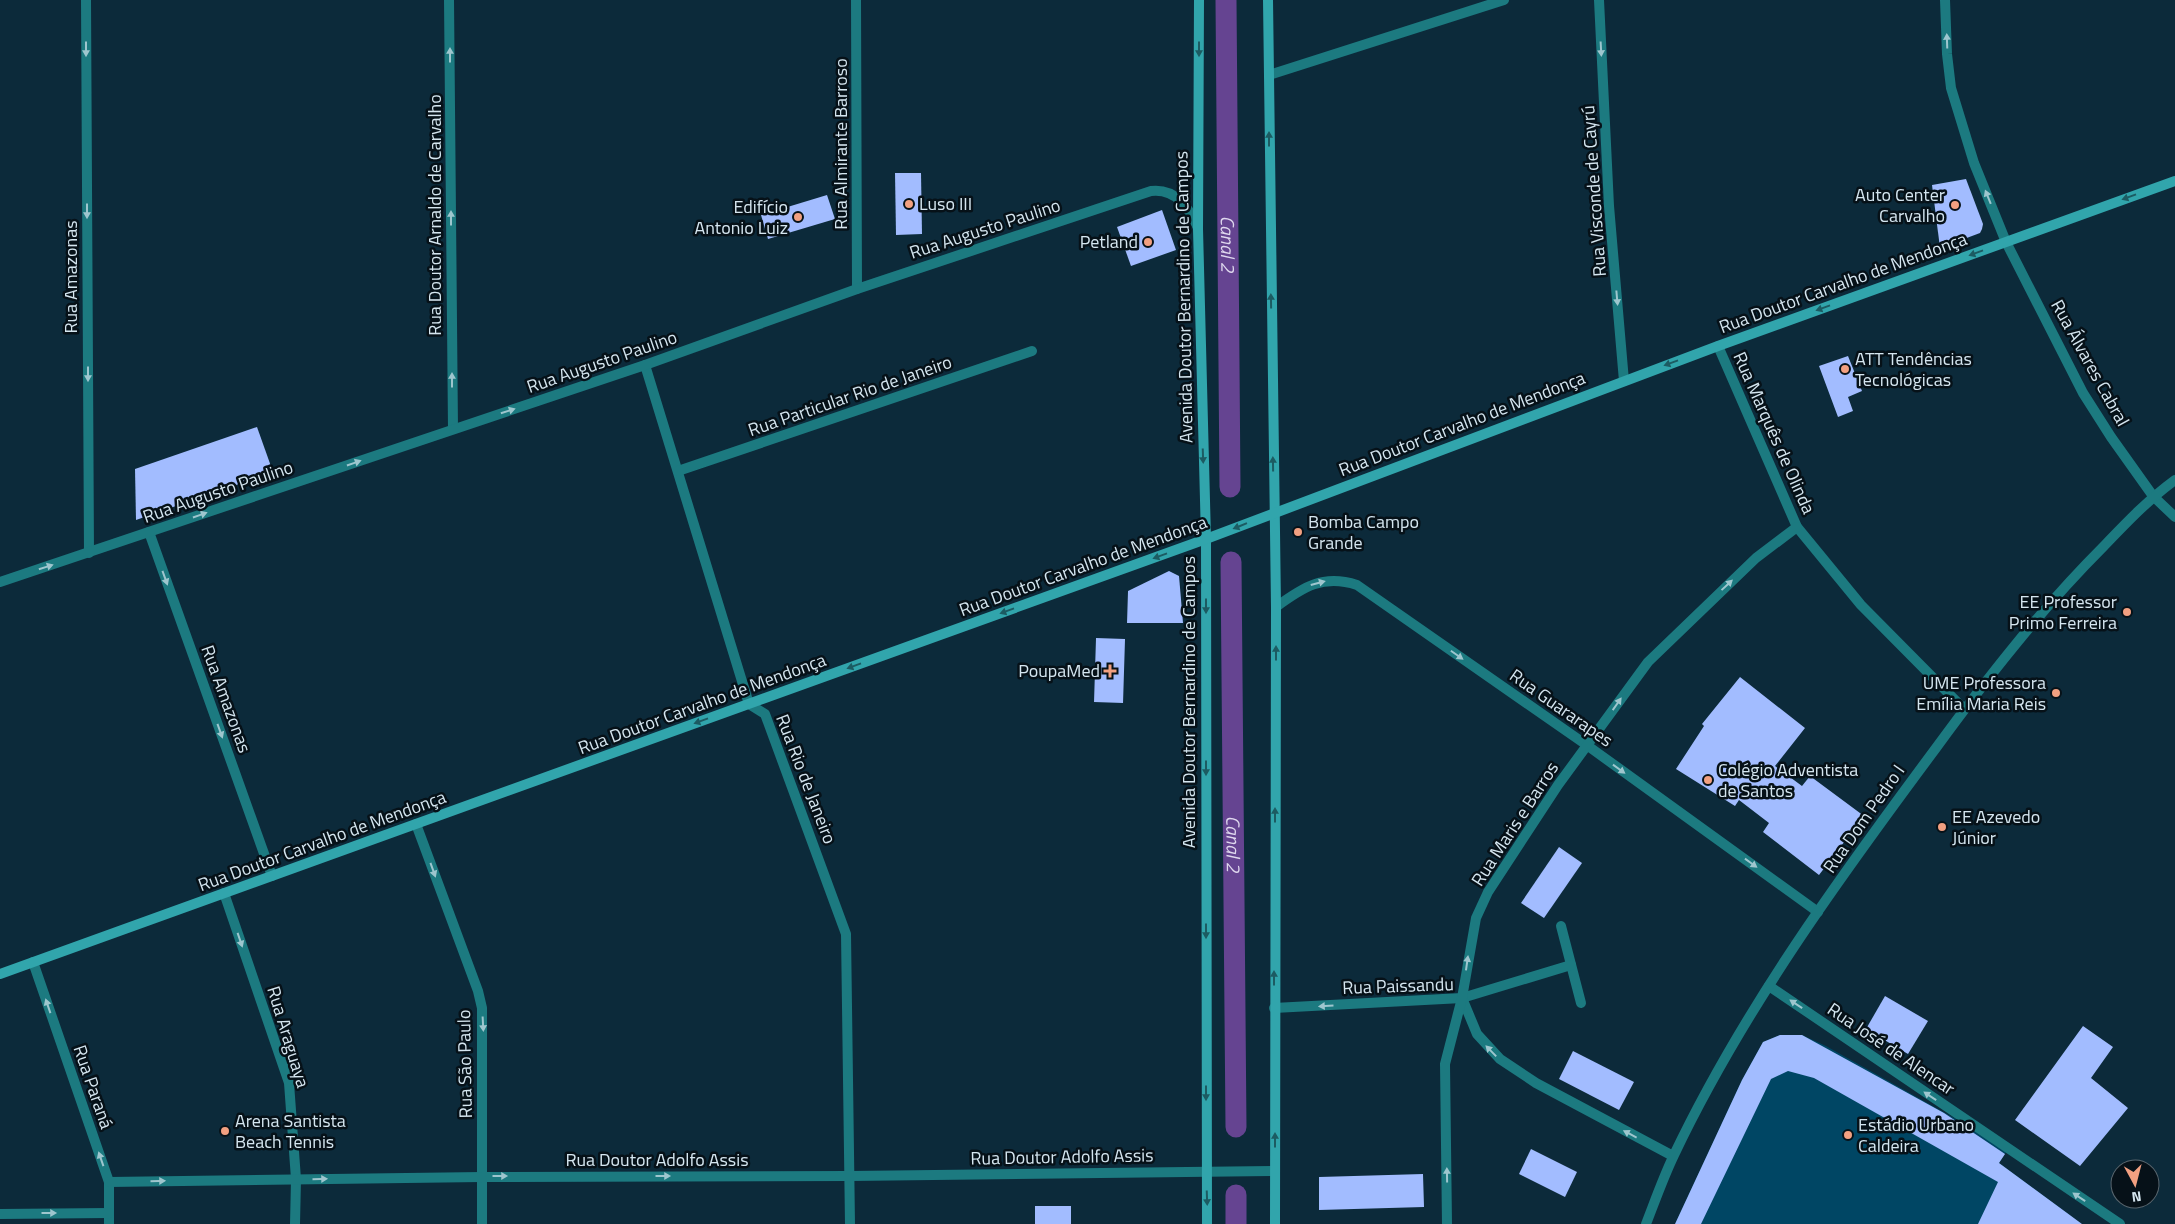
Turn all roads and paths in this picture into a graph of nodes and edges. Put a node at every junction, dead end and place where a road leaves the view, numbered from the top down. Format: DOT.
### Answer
graph roads {
  1 [pos="86,0"];
  2 [pos="449,0"];
  3 [pos="856,0"];
  4 [pos="1199,0"];
  5 [pos="1268,0"];
  6 [pos="1504,0"];
  7 [pos="1599,0"];
  8 [pos="1945,0"];
  9 [pos="1269,75"];
  10 [pos="2175,181"];
  11 [pos="1198,229"];
  12 [pos="2006,242"];
  13 [pos="857,289"];
  14 [pos="1718,346"];
  15 [pos="1032,351"];
  16 [pos="645,365"];
  17 [pos="1624,380"];
  18 [pos="453,429"];
  19 [pos="678,471"];
  20 [pos="2175,480"];
  21 [pos="2153,496"];
  22 [pos="1274,512"];
  23 [pos="2175,517"];
  24 [pos="1797,527"];
  25 [pos="149,532"];
  26 [pos="1206,540"];
  27 [pos="89,553"];
  28 [pos="0,582"];
  29 [pos="1276,607"];
  30 [pos="749,704"];
  31 [pos="1964,709"];
  32 [pos="1588,746"];
  33 [pos="416,824"];
  34 [pos="272,876"];
  35 [pos="224,894"];
  36 [pos="1818,912"];
  37 [pos="1561,926"];
  38 [pos="33,962"];
  39 [pos="1571,965"];
  40 [pos="0,974"];
  41 [pos="1769,986"];
  42 [pos="1462,998"];
  43 [pos="1581,1003"];
  44 [pos="1274,1008"];
  45 [pos="1673,1156"];
  46 [pos="1206,1171"];
  47 [pos="1275,1171"];
  48 [pos="482,1176"];
  49 [pos="850,1176"];
  50 [pos="296,1179"];
  51 [pos="109,1182"];
  52 [pos="109,1213"];
  53 [pos="0,1214"];
  54 [pos="109,1224"];
  55 [pos="295,1224"];
  56 [pos="482,1224"];
  57 [pos="850,1224"];
  58 [pos="1208,1224"];
  59 [pos="1275,1224"];
  60 [pos="1448,1224"];
  61 [pos="1646,1224"];
  62 [pos="2120,1224"];
  1 -- 27 [label="street, Rua Amazonas, one-way"];
  18 -- 2 [label="street, Rua Doutor Arnaldo de Carvalho, one-way"];
  3 -- 13 [label="street, Rua Almirante Barroso"];
  4 -- 11 [label="main road, Avenida Doutor Bernardino de Campos, one-way"];
  5 -- 9 [label="main road"];
  6 -- 9 [label="street"];
  7 -- 17 [label="street, Rua Visconde de Cayrú, one-way"];
  12 -- 8 [label="street, Rua Álvares Cabral, one-way"];
  22 -- 9 [label="main road, one-way"];
  10 -- 12 [label="main road, Rua Doutor Carvalho de Mendonça, one-way"];
  11 -- 13 [label="street, Rua Augusto Paulino"];
  11 -- 26 [label="main road, Avenida Doutor Bernardino de Campos, one-way"];
  12 -- 14 [label="main road, Rua Doutor Carvalho de Mendonça, one-way"];
  12 -- 21 [label="street, Rua Álvares Cabral"];
  13 -- 16 [label="street, Rua Augusto Paulino"];
  14 -- 17 [label="main road, Rua Doutor Carvalho de Mendonça, one-way"];
  14 -- 24 [label="street, Rua Marquês de Olinda"];
  15 -- 19 [label="street, Rua Particular Rio de Janeiro"];
  18 -- 16 [label="street, Rua Augusto Paulino, one-way"];
  16 -- 19 [label="street"];
  17 -- 22 [label="main road, Rua Doutor Carvalho de Mendonça"];
  25 -- 18 [label="street, Rua Augusto Paulino, one-way"];
  19 -- 30 [label="street"];
  20 -- 21 [label="street, Rua Dom Pedro I"];
  21 -- 23 [label="street, Rua Álvares Cabral"];
  21 -- 31 [label="street, Rua Dom Pedro I"];
  22 -- 26 [label="main road, Rua Doutor Carvalho de Mendonça, one-way"];
  22 -- 29 [label="main road"];
  24 -- 31 [label="street, Rua Marquês de Olinda"];
  32 -- 24 [label="street, Rua Maris e Barros, one-way"];
  25 -- 27 [label="street, Rua Augusto Paulino"];
  25 -- 34 [label="street, Rua Amazonas, one-way"];
  26 -- 30 [label="main road, Rua Doutor Carvalho de Mendonça, one-way"];
  26 -- 46 [label="main road, Avenida Doutor Bernardino de Campos, one-way"];
  28 -- 27 [label="street, Rua Augusto Paulino, one-way"];
  29 -- 32 [label="street, Rua Guararapes, one-way"];
  44 -- 29 [label="main road, one-way"];
  30 -- 33 [label="main road, Rua Doutor Carvalho de Mendonça, one-way"];
  30 -- 49 [label="street, Rua Rio de Janeiro"];
  31 -- 36 [label="street, Rua Dom Pedro I"];
  32 -- 36 [label="street, Rua Guararapes, one-way"];
  42 -- 32 [label="street, Rua Maris e Barros, one-way"];
  33 -- 34 [label="main road, Rua Doutor Carvalho de Mendonça"];
  33 -- 48 [label="street, Rua São Paulo, one-way"];
  34 -- 35 [label="main road, Rua Doutor Carvalho de Mendonça"];
  35 -- 38 [label="main road, Rua Doutor Carvalho de Mendonça"];
  35 -- 50 [label="street, Rua Araguaya, one-way"];
  36 -- 41 [label="street, Rua Dom Pedro I"];
  37 -- 39 [label="street"];
  38 -- 40 [label="main road, Rua Doutor Carvalho de Mendonça"];
  51 -- 38 [label="street, Rua Paraná, one-way"];
  39 -- 42 [label="street"];
  39 -- 43 [label="street"];
  41 -- 45 [label="street, Rua Dom Pedro I"];
  62 -- 41 [label="street, Rua José de Alencar, one-way"];
  42 -- 44 [label="street, Rua Paissandu, one-way"];
  45 -- 42 [label="street, Rua Paissandu, one-way"];
  60 -- 42 [label="street, Rua Maris e Barros, one-way"];
  47 -- 44 [label="main road, one-way"];
  45 -- 61 [label="street, Rua Dom Pedro I"];
  46 -- 47 [label="street, Rua Doutor Adolfo Assis"];
  46 -- 49 [label="street, Rua Doutor Adolfo Assis"];
  46 -- 58 [label="main road, Avenida Doutor Bernardino de Campos, one-way"];
  47 -- 59 [label="main road"];
  48 -- 49 [label="street, Rua Doutor Adolfo Assis, one-way"];
  50 -- 48 [label="street, Rua Doutor Adolfo Assis, one-way"];
  48 -- 56 [label="street, Rua São Paulo"];
  49 -- 57 [label="street, Rua Rio de Janeiro"];
  51 -- 50 [label="street, Rua Doutor Adolfo Assis, one-way"];
  50 -- 55 [label="street, Rua Araguaya"];
  51 -- 52 [label="street, Rua Paraná"];
  53 -- 52 [label="street, one-way"];
  52 -- 54 [label="street, Rua Paraná"];
}
